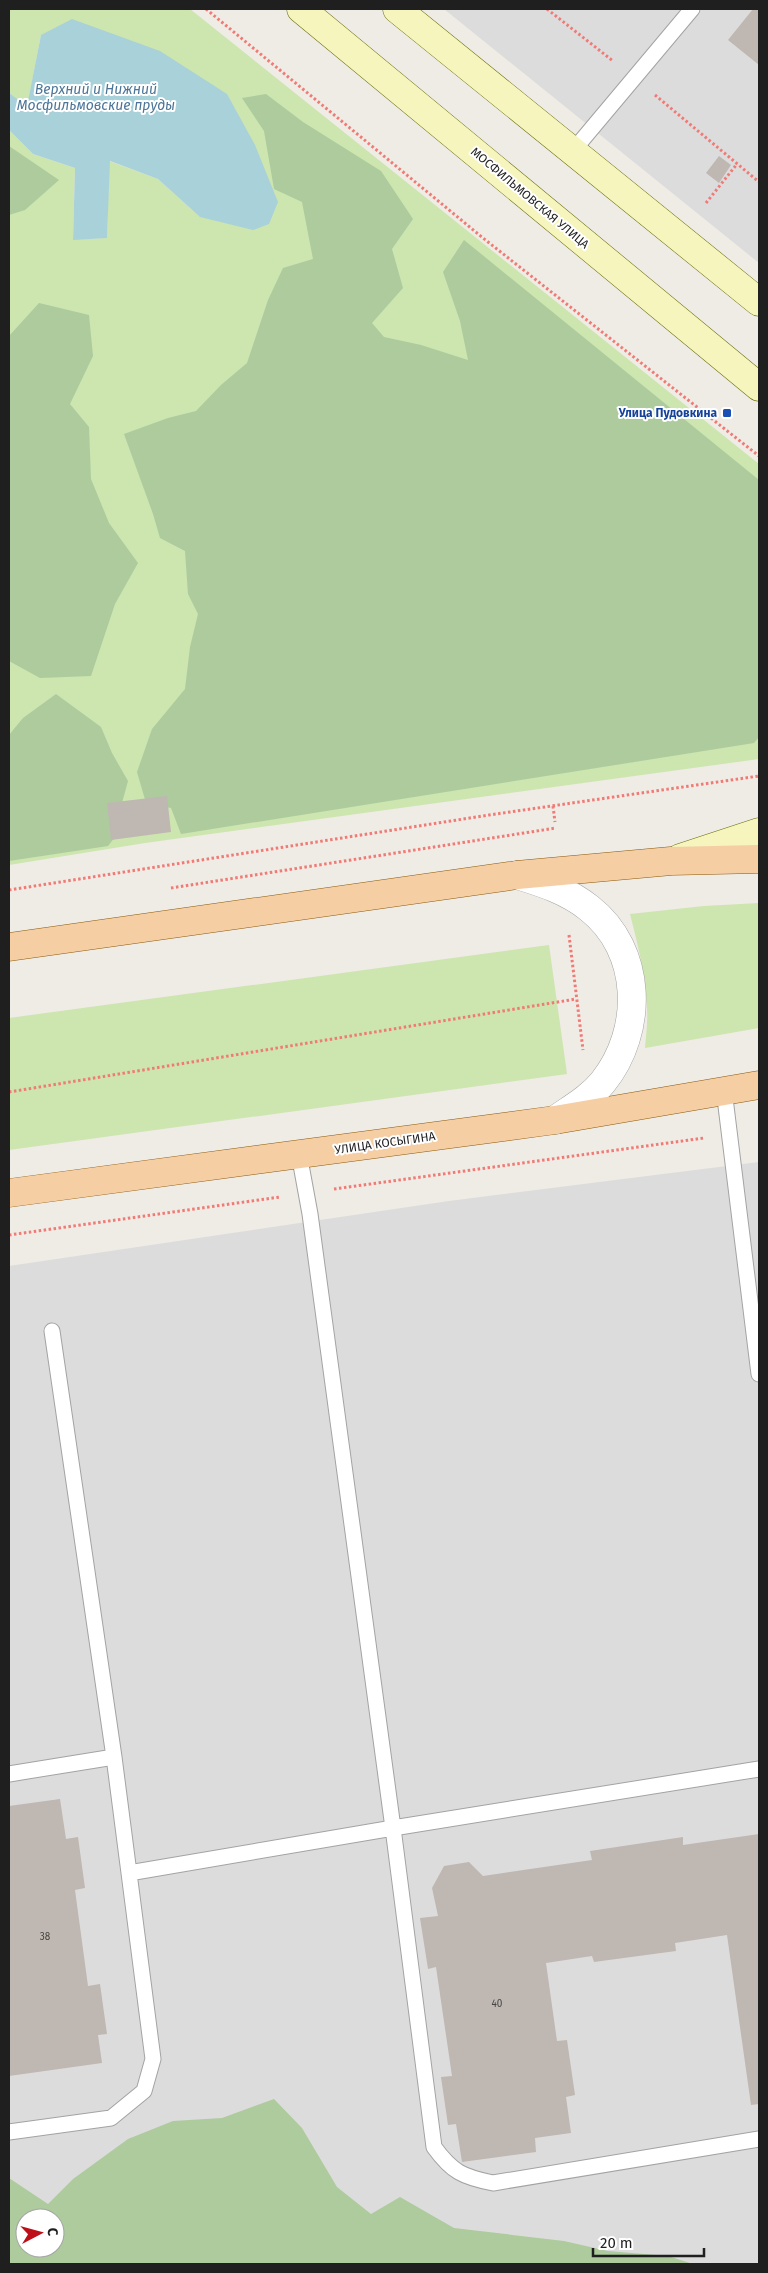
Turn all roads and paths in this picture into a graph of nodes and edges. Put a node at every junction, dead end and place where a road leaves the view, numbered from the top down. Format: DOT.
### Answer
graph roads {
  1 [pos="206,9"];
  2 [pos="301,9"];
  3 [pos="397,9"];
  4 [pos="692,9"];
  5 [pos="572,152"];
  6 [pos="737,164"];
  7 [pos="706,203"];
  8 [pos="759,302"];
  9 [pos="759,387"];
  10 [pos="759,456"];
  11 [pos="759,776"];
  12 [pos="553,806"];
  13 [pos="555,822"];
  14 [pos="556,828"];
  15 [pos="759,832"];
  16 [pos="759,860"];
  17 [pos="671,861"];
  18 [pos="517,875"];
  19 [pos="166,888"];
  20 [pos="9,890"];
  21 [pos="568,928"];
  22 [pos="9,947"];
  23 [pos="576,999"];
  24 [pos="583,1053"];
  25 [pos="759,1085"];
  26 [pos="724,1090"];
  27 [pos="9,1092"];
  28 [pos="555,1120"];
  29 [pos="729,1134"];
  30 [pos="299,1154"];
  31 [pos="9,1193"];
  32 [pos="307,1193"];
  33 [pos="9,1235"];
  34 [pos="52,1330"];
  35 [pos="759,1374"];
  36 [pos="114,1757"];
  37 [pos="759,1769"];
  38 [pos="9,1774"];
  39 [pos="393,1828"];
  40 [pos="129,1873"];
  41 [pos="9,2132"];
  42 [pos="759,2139"];
  1 -- 10 [label="path"];
  2 -- 9 [label="main road, МОСФИЛЬМОВСКАЯ УЛИЦА"];
  3 -- 5 [label="main road"];
  4 -- 5 [label="lane"];
  5 -- 8 [label="main road"];
  6 -- 7 [label="path"];
  11 -- 12 [label="path"];
  12 -- 13 [label="path"];
  12 -- 20 [label="path"];
  14 -- 19 [label="path"];
  15 -- 17 [label="main road"];
  16 -- 17 [label="main road"];
  17 -- 18 [label="main road"];
  18 -- 22 [label="main road"];
  18 -- 28 [label="street"];
  21 -- 23 [label="path"];
  23 -- 24 [label="path"];
  23 -- 27 [label="path"];
  25 -- 26 [label="main road, УЛИЦА КОСЫГИНА"];
  26 -- 28 [label="main road, УЛИЦА КОСЫГИНА"];
  26 -- 29 [label="lane"];
  28 -- 30 [label="main road, УЛИЦА КОСЫГИНА"];
  29 -- 32 [label="path"];
  29 -- 35 [label="lane"];
  30 -- 31 [label="main road, УЛИЦА КОСЫГИНА"];
  30 -- 32 [label="lane"];
  32 -- 33 [label="path"];
  32 -- 39 [label="lane"];
  34 -- 36 [label="lane"];
  36 -- 38 [label="lane"];
  36 -- 40 [label="lane"];
  37 -- 39 [label="lane"];
  39 -- 40 [label="lane"];
  39 -- 42 [label="lane"];
  40 -- 41 [label="lane"];
}
